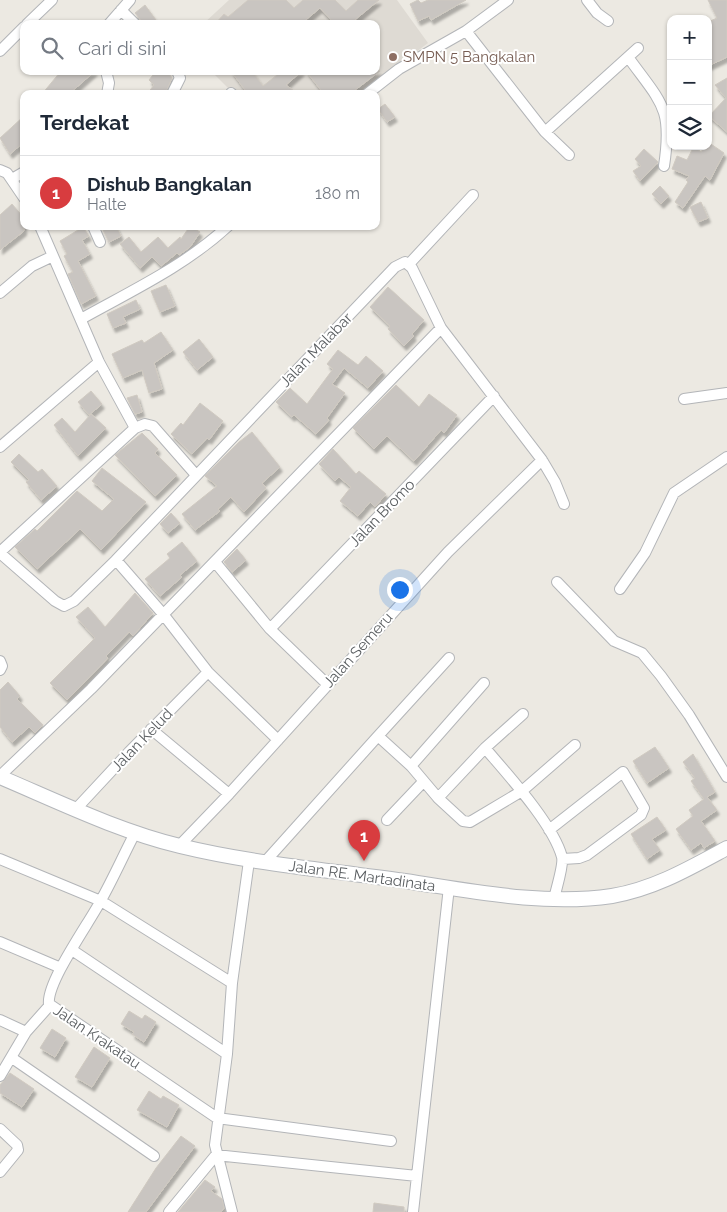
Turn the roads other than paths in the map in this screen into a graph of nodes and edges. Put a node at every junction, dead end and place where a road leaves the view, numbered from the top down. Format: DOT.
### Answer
graph roads {
  1 [pos="52,0"];
  2 [pos="130,0"];
  3 [pos="508,0"];
  4 [pos="587,0"];
  5 [pos="121,10"];
  6 [pos="31,20"];
  7 [pos="112,20"];
  8 [pos="131,20"];
  9 [pos="608,21"];
  10 [pos="20,31"];
  11 [pos="466,31"];
  12 [pos="638,48"];
  13 [pos="0,51"];
  14 [pos="628,57"];
  15 [pos="107,75"];
  16 [pos="179,75"];
  17 [pos="107,90"];
  18 [pos="174,90"];
  19 [pos="372,90"];
  20 [pos="545,132"];
  21 [pos="569,155"];
  22 [pos="664,166"];
  23 [pos="0,170"];
  24 [pos="20,174"];
  25 [pos="12,179"];
  26 [pos="20,192"];
  27 [pos="473,195"];
  28 [pos="42,230"];
  29 [pos="95,230"];
  30 [pos="224,230"];
  31 [pos="100,242"];
  32 [pos="53,256"];
  33 [pos="409,264"];
  34 [pos="0,293"];
  35 [pos="81,319"];
  36 [pos="441,328"];
  37 [pos="98,362"];
  38 [pos="727,393"];
  39 [pos="494,396"];
  40 [pos="684,399"];
  41 [pos="135,428"];
  42 [pos="0,447"];
  43 [pos="727,457"];
  44 [pos="542,460"];
  45 [pos="196,475"];
  46 [pos="564,504"];
  47 [pos="0,552"];
  48 [pos="116,560"];
  49 [pos="215,562"];
  50 [pos="557,582"];
  51 [pos="620,588"];
  52 [pos="163,614"];
  53 [pos="270,630"];
  54 [pos="449,658"];
  55 [pos="0,661"];
  56 [pos="0,670"];
  57 [pos="208,672"];
  58 [pos="484,683"];
  59 [pos="327,684"];
  60 [pos="523,714"];
  61 [pos="151,730"];
  62 [pos="378,736"];
  63 [pos="278,740"];
  64 [pos="575,745"];
  65 [pos="485,748"];
  66 [pos="411,766"];
  67 [pos="0,776"];
  68 [pos="727,777"];
  69 [pos="423,782"];
  70 [pos="522,791"];
  71 [pos="229,794"];
  72 [pos="438,798"];
  73 [pos="76,809"];
  74 [pos="387,820"];
  75 [pos="548,830"];
  76 [pos="135,833"];
  77 [pos="179,846"];
  78 [pos="727,848"];
  79 [pos="0,859"];
  80 [pos="563,859"];
  81 [pos="249,861"];
  82 [pos="264,863"];
  83 [pos="449,887"];
  84 [pos="554,899"];
  85 [pos="101,901"];
  86 [pos="0,942"];
  87 [pos="72,950"];
  88 [pos="61,968"];
  89 [pos="232,983"];
  90 [pos="50,1006"];
  91 [pos="0,1020"];
  92 [pos="26,1032"];
  93 [pos="227,1054"];
  94 [pos="12,1058"];
  95 [pos="0,1076"];
  96 [pos="217,1118"];
  97 [pos="0,1129"];
  98 [pos="391,1141"];
  99 [pos="216,1155"];
  100 [pos="154,1156"];
  101 [pos="0,1172"];
  102 [pos="417,1176"];
  103 [pos="169,1212"];
  104 [pos="232,1212"];
  105 [pos="413,1212"];
  1 -- 6 [label="street"];
  2 -- 5 [label="street"];
  3 -- 11 [label="street"];
  4 -- 9 [label="street"];
  5 -- 7 [label="street"];
  5 -- 8 [label="street"];
  10 -- 13 [label="street"];
  11 -- 19 [label="street"];
  11 -- 20 [label="street"];
  12 -- 14 [label="street"];
  14 -- 20 [label="street"];
  14 -- 22 [label="street"];
  15 -- 17 [label="street"];
  16 -- 18 [label="street"];
  20 -- 21 [label="street"];
  23 -- 25 [label="street"];
  24 -- 25 [label="street"];
  25 -- 26 [label="street"];
  27 -- 33 [label="street"];
  28 -- 32 [label="street"];
  29 -- 31 [label="street"];
  30 -- 35 [label="street"];
  32 -- 34 [label="street"];
  32 -- 35 [label="street"];
  33 -- 36 [label="street"];
  33 -- 45 [label="street, Jalan Malabar"];
  35 -- 37 [label="street"];
  36 -- 39 [label="street"];
  36 -- 49 [label="street"];
  37 -- 41 [label="street"];
  37 -- 42 [label="street"];
  38 -- 40 [label="street"];
  39 -- 44 [label="street"];
  39 -- 53 [label="street, Jalan Bromo"];
  41 -- 45 [label="street"];
  41 -- 47 [label="street"];
  43 -- 51 [label="street"];
  44 -- 46 [label="street"];
  44 -- 59 [label="street, Jalan Semeru"];
  45 -- 48 [label="street, Jalan Malabar"];
  47 -- 48 [label="street, Jalan Malabar"];
  48 -- 52 [label="street"];
  49 -- 52 [label="street"];
  49 -- 53 [label="street"];
  50 -- 68 [label="street"];
  52 -- 57 [label="street"];
  52 -- 67 [label="street"];
  53 -- 59 [label="street"];
  54 -- 62 [label="street"];
  55 -- 56 [label="street"];
  57 -- 61 [label="street, Jalan Kelud"];
  57 -- 63 [label="street"];
  58 -- 66 [label="street"];
  59 -- 63 [label="street, Jalan Semeru"];
  60 -- 65 [label="street"];
  61 -- 71 [label="street"];
  61 -- 73 [label="street, Jalan Kelud"];
  62 -- 66 [label="street"];
  62 -- 82 [label="street"];
  63 -- 71 [label="street, Jalan Semeru"];
  64 -- 70 [label="street"];
  65 -- 70 [label="street"];
  65 -- 72 [label="street"];
  66 -- 69 [label="street"];
  67 -- 73 [label="main road, Jalan RE. Martadinata"];
  69 -- 72 [label="street"];
  69 -- 74 [label="street"];
  70 -- 72 [label="street"];
  70 -- 75 [label="street"];
  71 -- 77 [label="street, Jalan Semeru"];
  73 -- 76 [label="main road, Jalan RE. Martadinata"];
  75 -- 80 [label="street"];
  75 -- 80 [label="street"];
  76 -- 77 [label="main road, Jalan RE. Martadinata"];
  76 -- 85 [label="street, Jalan Krakatau"];
  77 -- 81 [label="main road, Jalan RE. Martadinata"];
  78 -- 84 [label="main road, Jalan RE. Martadinata"];
  79 -- 85 [label="street"];
  80 -- 84 [label="street"];
  81 -- 82 [label="main road, Jalan RE. Martadinata"];
  81 -- 89 [label="street"];
  82 -- 83 [label="main road, Jalan RE. Martadinata"];
  83 -- 84 [label="main road, Jalan RE. Martadinata"];
  83 -- 102 [label="street"];
  85 -- 87 [label="street, Jalan Krakatau"];
  85 -- 89 [label="street"];
  86 -- 88 [label="street"];
  87 -- 88 [label="street, Jalan Krakatau"];
  87 -- 93 [label="street"];
  88 -- 90 [label="street, Jalan Krakatau"];
  89 -- 93 [label="street"];
  90 -- 92 [label="street"];
  90 -- 96 [label="street, Jalan Krakatau"];
  91 -- 92 [label="street"];
  92 -- 94 [label="street"];
  93 -- 96 [label="street"];
  94 -- 95 [label="street"];
  94 -- 100 [label="street"];
  96 -- 98 [label="street"];
  96 -- 99 [label="street"];
  97 -- 101 [label="street"];
  99 -- 102 [label="street"];
  99 -- 103 [label="street"];
  99 -- 104 [label="street"];
  102 -- 105 [label="street"];
}
